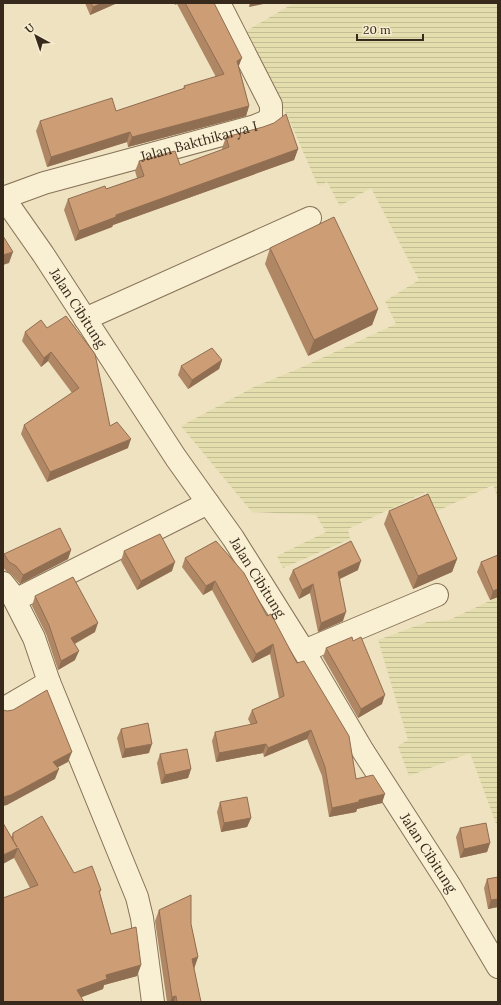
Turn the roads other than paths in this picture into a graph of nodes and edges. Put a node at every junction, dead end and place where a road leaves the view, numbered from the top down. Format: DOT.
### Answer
graph roads {
  1 [pos="219,3"];
  2 [pos="3,198"];
  3 [pos="310,218"];
  4 [pos="85,319"];
  5 [pos="208,503"];
  6 [pos="9,592"];
  7 [pos="437,595"];
  8 [pos="304,651"];
  9 [pos="49,682"];
  10 [pos="3,709"];
  11 [pos="498,967"];
  12 [pos="153,1002"];
  1 -- 2 [label="street, Jalan Bakthikarya I"];
  2 -- 4 [label="street, Jalan Cibitung"];
  3 -- 4 [label="street"];
  4 -- 5 [label="street, Jalan Cibitung"];
  5 -- 6 [label="street"];
  5 -- 8 [label="street, Jalan Cibitung"];
  6 -- 9 [label="street"];
  7 -- 8 [label="street"];
  8 -- 11 [label="street, Jalan Cibitung"];
  9 -- 10 [label="street"];
  9 -- 12 [label="street"];
}
